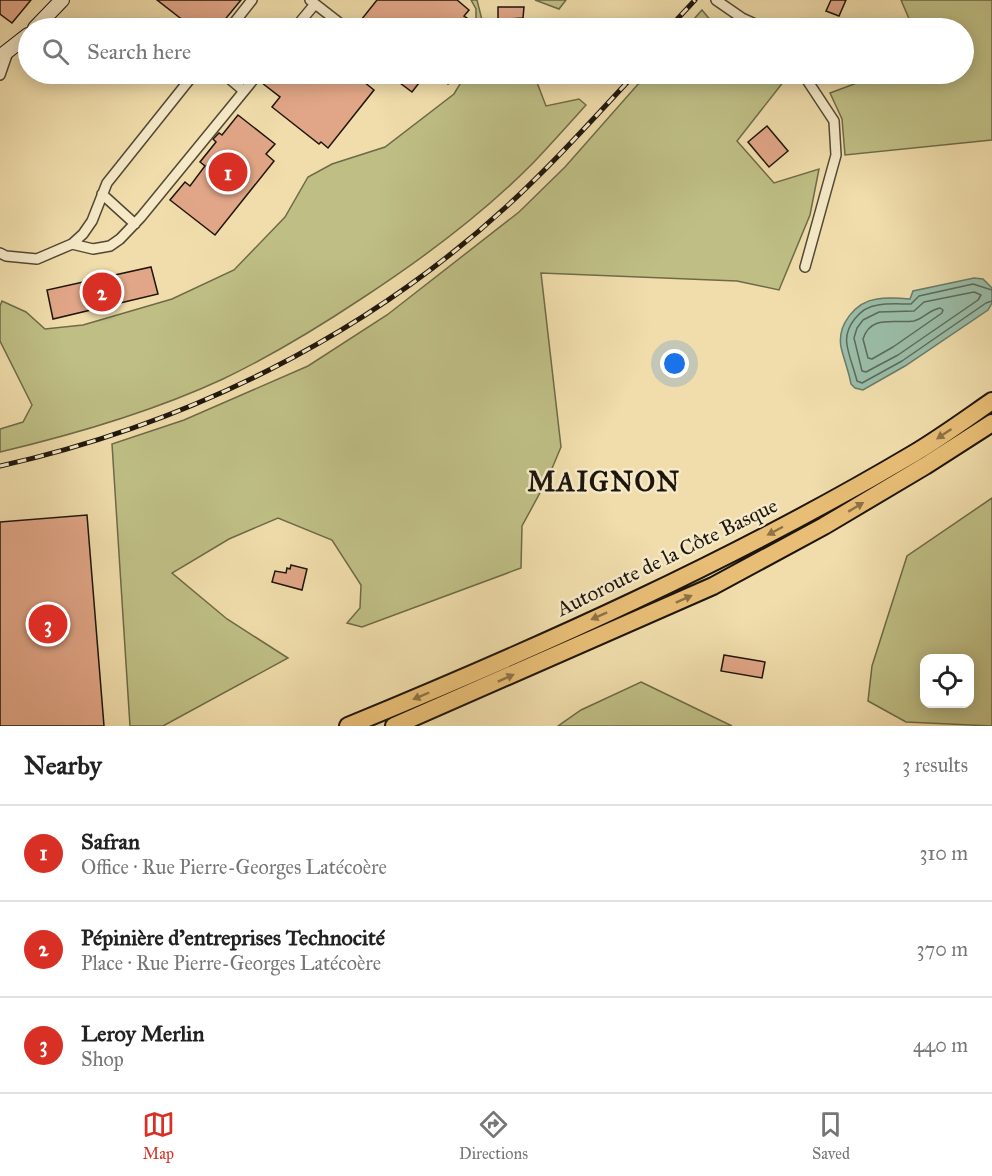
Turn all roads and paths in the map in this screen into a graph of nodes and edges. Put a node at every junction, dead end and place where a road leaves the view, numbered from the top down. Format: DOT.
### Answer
graph roads {
  1 [pos="62,0"];
  2 [pos="252,0"];
  3 [pos="716,0"];
  4 [pos="312,2"];
  5 [pos="45,18"];
  6 [pos="238,18"];
  7 [pos="302,18"];
  8 [pos="333,18"];
  9 [pos="742,18"];
  10 [pos="18,43"];
  11 [pos="4,54"];
  12 [pos="0,75"];
  13 [pos="186,84"];
  14 [pos="236,84"];
  15 [pos="250,84"];
  16 [pos="810,84"];
  17 [pos="244,91"];
  18 [pos="102,194"];
  19 [pos="135,224"];
  20 [pos="72,244"];
  21 [pos="0,253"];
  22 [pos="805,267"];
  23 [pos="992,401"];
  24 [pos="992,423"];
  25 [pos="348,726"];
  26 [pos="394,726"];
  1 -- 5 [label="main road"];
  2 -- 6 [label="street"];
  3 -- 9 [label="street"];
  4 -- 7 [label="street"];
  4 -- 8 [label="street"];
  10 -- 11 [label="main road"];
  11 -- 12 [label="street"];
  13 -- 18 [label="street"];
  14 -- 17 [label="street"];
  15 -- 17 [label="street"];
  16 -- 22 [label="street"];
  17 -- 19 [label="street"];
  18 -- 19 [label="street"];
  18 -- 20 [label="street"];
  19 -- 20 [label="street"];
  20 -- 21 [label="street"];
  23 -- 25 [label="highway, Autoroute de la Côte Basque, one-way"];
  26 -- 24 [label="highway, Autoroute de la Côte Basque, one-way"];
}
